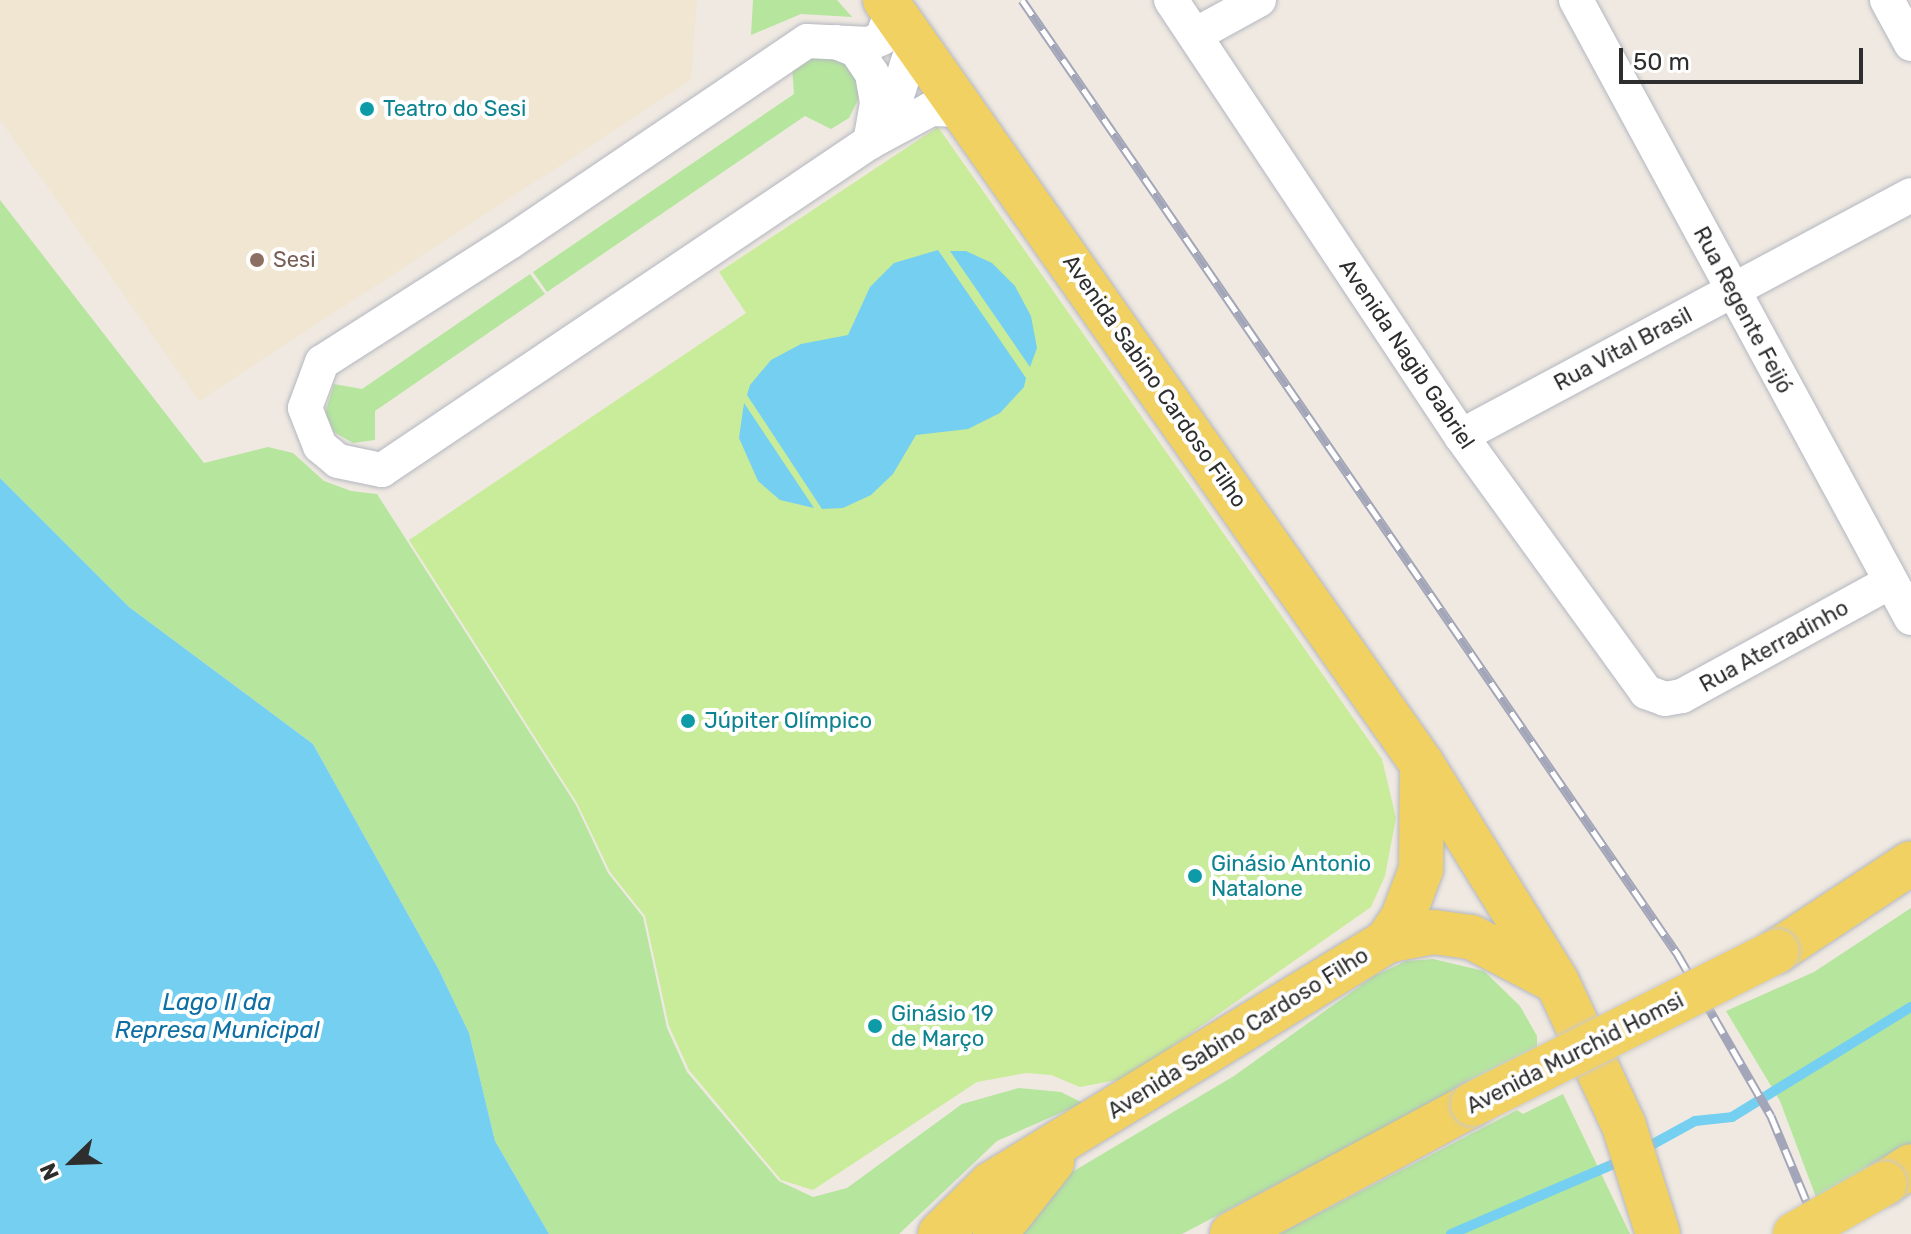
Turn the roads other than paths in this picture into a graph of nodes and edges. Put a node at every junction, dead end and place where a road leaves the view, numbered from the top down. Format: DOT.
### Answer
graph roads {
  1 [pos="1171,0"];
  2 [pos="1259,0"];
  3 [pos="1576,0"];
  4 [pos="1887,0"];
  5 [pos="898,16"];
  6 [pos="1195,35"];
  7 [pos="833,41"];
  8 [pos="1911,44"];
  9 [pos="967,110"];
  10 [pos="870,142"];
  11 [pos="1911,195"];
  12 [pos="1732,290"];
  13 [pos="1461,436"];
  14 [pos="1890,582"];
  15 [pos="1911,618"];
  16 [pos="1655,698"];
  17 [pos="1422,764"];
  18 [pos="1911,863"];
  19 [pos="1387,941"];
  20 [pos="1557,982"];
  21 [pos="1078,1133"];
  22 [pos="1898,1175"];
  23 [pos="940,1234"];
  24 [pos="995,1234"];
  25 [pos="1232,1234"];
  26 [pos="1658,1234"];
  27 [pos="1795,1234"];
  1 -- 6 [label="street, Avenida Nagib Gabriel"];
  2 -- 6 [label="street"];
  3 -- 12 [label="street, Rua Regente Feijó"];
  4 -- 8 [label="street"];
  5 -- 7 [label="street"];
  5 -- 9 [label="main road, Avenida Sabino Cardoso Filho"];
  5 -- 10 [label="street"];
  6 -- 13 [label="street, Avenida Nagib Gabriel"];
  7 -- 10 [label="street"];
  7 -- 10 [label="street"];
  9 -- 10 [label="street"];
  9 -- 17 [label="main road, Avenida Sabino Cardoso Filho"];
  11 -- 12 [label="street, Rua Vital Brasil"];
  12 -- 13 [label="street, Rua Vital Brasil"];
  12 -- 14 [label="street, Rua Regente Feijó"];
  13 -- 16 [label="street, Avenida Nagib Gabriel"];
  14 -- 15 [label="street, Rua Regente Feijó"];
  14 -- 16 [label="street, Rua Aterradinho"];
  17 -- 19 [label="main road, Avenida Sabino Cardoso Filho"];
  17 -- 20 [label="main road, Avenida Sabino Cardoso Filho"];
  18 -- 25 [label="main road, Avenida Murchid Homsi, bridge"];
  19 -- 20 [label="main road"];
  19 -- 21 [label="main road, Avenida Sabino Cardoso Filho"];
  20 -- 26 [label="main road, Avenida Sabino Cardoso Filho"];
  21 -- 23 [label="main road, Avenida Sabino Cardoso Filho"];
  21 -- 24 [label="main road"];
  22 -- 27 [label="main road, bridge"];
}
